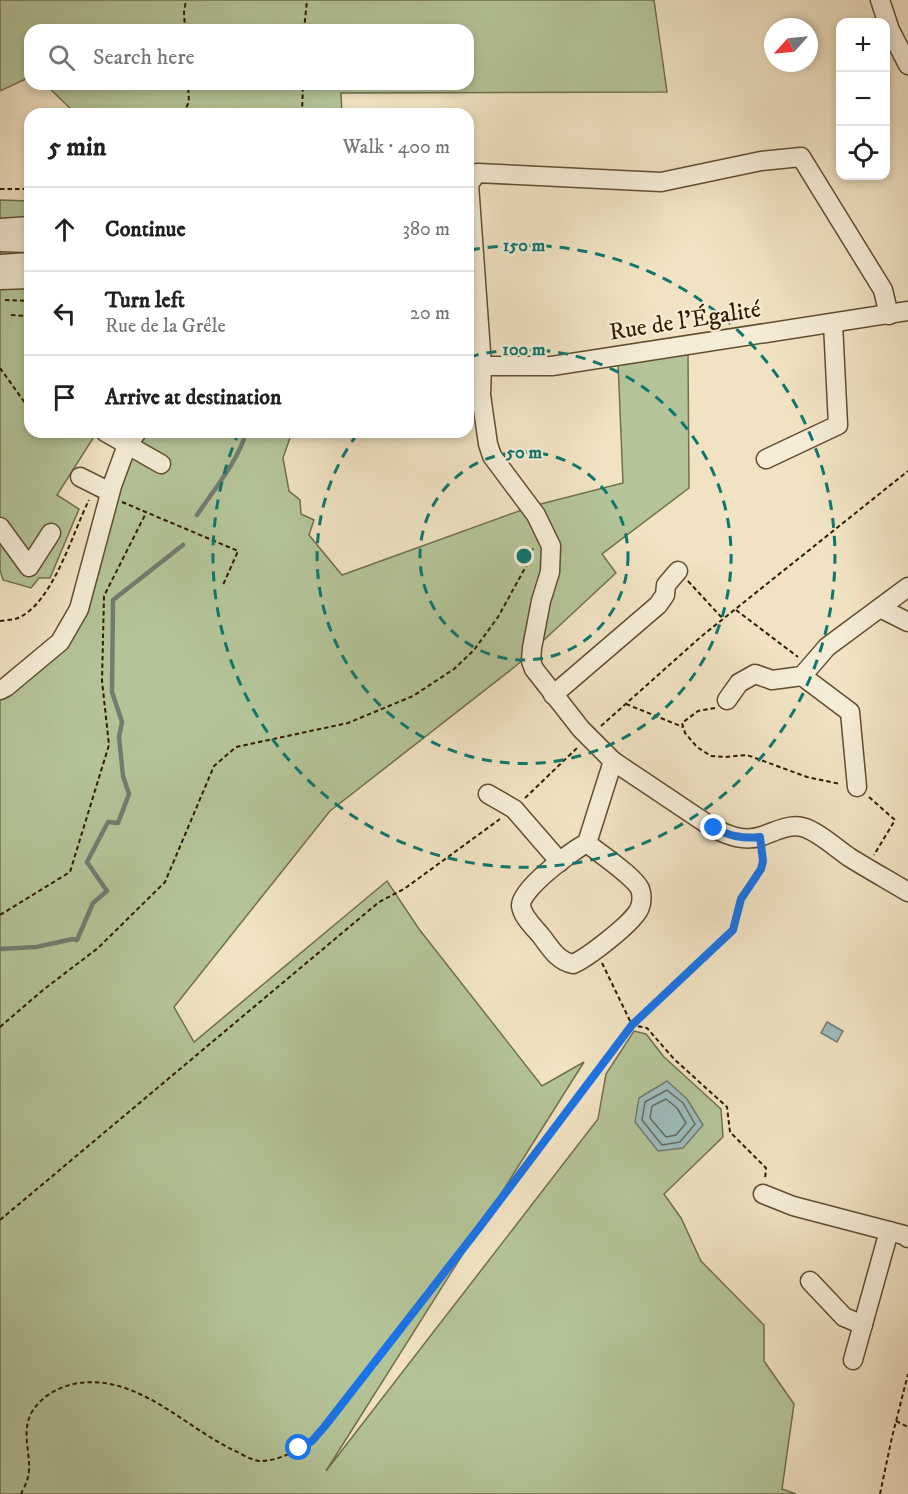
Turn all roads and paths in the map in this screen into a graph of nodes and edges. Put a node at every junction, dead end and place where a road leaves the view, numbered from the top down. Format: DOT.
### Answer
graph roads {
  1 [pos="186,0"];
  2 [pos="307,0"];
  3 [pos="880,0"];
  4 [pos="185,24"];
  5 [pos="305,24"];
  6 [pos="908,65"];
  7 [pos="188,90"];
  8 [pos="303,90"];
  9 [pos="186,108"];
  10 [pos="302,108"];
  11 [pos="474,177"];
  12 [pos="0,189"];
  13 [pos="24,189"];
  14 [pos="24,226"];
  15 [pos="0,228"];
  16 [pos="0,242"];
  17 [pos="24,243"];
  18 [pos="24,262"];
  19 [pos="0,264"];
  20 [pos="24,279"];
  21 [pos="0,280"];
  22 [pos="5,300"];
  23 [pos="24,301"];
  24 [pos="908,311"];
  25 [pos="11,315"];
  26 [pos="889,315"];
  27 [pos="24,316"];
  28 [pos="833,323"];
  29 [pos="474,335"];
  30 [pos="475,365"];
  31 [pos="0,368"];
  32 [pos="24,402"];
  33 [pos="132,439"];
  34 [pos="766,459"];
  35 [pos="161,464"];
  36 [pos="908,471"];
  37 [pos="80,477"];
  38 [pos="110,491"];
  39 [pos="90,499"];
  40 [pos="146,513"];
  41 [pos="0,528"];
  42 [pos="51,533"];
  43 [pos="532,541"];
  44 [pos="678,571"];
  45 [pos="223,585"];
  46 [pos="908,587"];
  47 [pos="880,608"];
  48 [pos="735,609"];
  49 [pos="723,619"];
  50 [pos="0,621"];
  51 [pos="908,622"];
  52 [pos="806,671"];
  53 [pos="0,690"];
  54 [pos="554,695"];
  55 [pos="727,700"];
  56 [pos="626,704"];
  57 [pos="683,727"];
  58 [pos="585,733"];
  59 [pos="613,761"];
  60 [pos="857,787"];
  61 [pos="488,794"];
  62 [pos="514,809"];
  63 [pos="760,837"];
  64 [pos="587,843"];
  65 [pos="560,862"];
  66 [pos="867,868"];
  67 [pos="908,892"];
  68 [pos="0,915"];
  69 [pos="594,951"];
  70 [pos="632,1025"];
  71 [pos="0,1027"];
  72 [pos="763,1194"];
  73 [pos="0,1220"];
  74 [pos="888,1231"];
  75 [pos="908,1238"];
  76 [pos="810,1281"];
  77 [pos="863,1325"];
  78 [pos="853,1360"];
  79 [pos="908,1374"];
  80 [pos="896,1421"];
  81 [pos="908,1427"];
  82 [pos="21,1494"];
  83 [pos="880,1494"];
  1 -- 4 [label="path"];
  2 -- 5 [label="path"];
  3 -- 6 [label="street"];
  7 -- 9 [label="path"];
  8 -- 10 [label="path"];
  11 -- 26 [label="street"];
  12 -- 13 [label="path"];
  14 -- 15 [label="street"];
  16 -- 17 [label="street"];
  18 -- 19 [label="street"];
  20 -- 21 [label="street"];
  22 -- 23 [label="path"];
  24 -- 26 [label="street, Rue de l'Égalité"];
  25 -- 27 [label="path"];
  26 -- 28 [label="street, Rue de l'Égalité"];
  28 -- 30 [label="street, Rue de l'Égalité"];
  28 -- 34 [label="street"];
  29 -- 30 [label="street"];
  30 -- 54 [label="street"];
  31 -- 32 [label="path"];
  33 -- 35 [label="street"];
  33 -- 38 [label="street"];
  36 -- 48 [label="path"];
  37 -- 38 [label="street"];
  38 -- 40 [label="path"];
  38 -- 53 [label="street"];
  39 -- 50 [label="path"];
  40 -- 45 [label="path"];
  40 -- 68 [label="path"];
  41 -- 42 [label="street"];
  43 -- 71 [label="path"];
  44 -- 49 [label="path"];
  44 -- 54 [label="street"];
  46 -- 47 [label="street"];
  47 -- 51 [label="street"];
  47 -- 52 [label="street"];
  48 -- 49 [label="path"];
  48 -- 52 [label="path"];
  49 -- 56 [label="path"];
  52 -- 55 [label="street"];
  52 -- 60 [label="street"];
  54 -- 58 [label="street"];
  55 -- 57 [label="path"];
  56 -- 57 [label="path"];
  56 -- 58 [label="path"];
  57 -- 60 [label="path"];
  58 -- 59 [label="street"];
  58 -- 62 [label="path"];
  59 -- 63 [label="street"];
  59 -- 64 [label="street"];
  60 -- 66 [label="path"];
  61 -- 62 [label="street"];
  62 -- 65 [label="street"];
  62 -- 73 [label="path"];
  63 -- 66 [label="street"];
  63 -- 70 [label="path"];
  64 -- 65 [label="street"];
  64 -- 69 [label="street"];
  65 -- 69 [label="street"];
  66 -- 67 [label="street"];
  69 -- 70 [label="path"];
  70 -- 72 [label="path"];
  70 -- 82 [label="path"];
  72 -- 74 [label="street"];
  74 -- 75 [label="street"];
  74 -- 77 [label="street"];
  76 -- 77 [label="street"];
  77 -- 78 [label="street"];
  79 -- 80 [label="path"];
  80 -- 81 [label="path"];
  80 -- 83 [label="path"];
}
